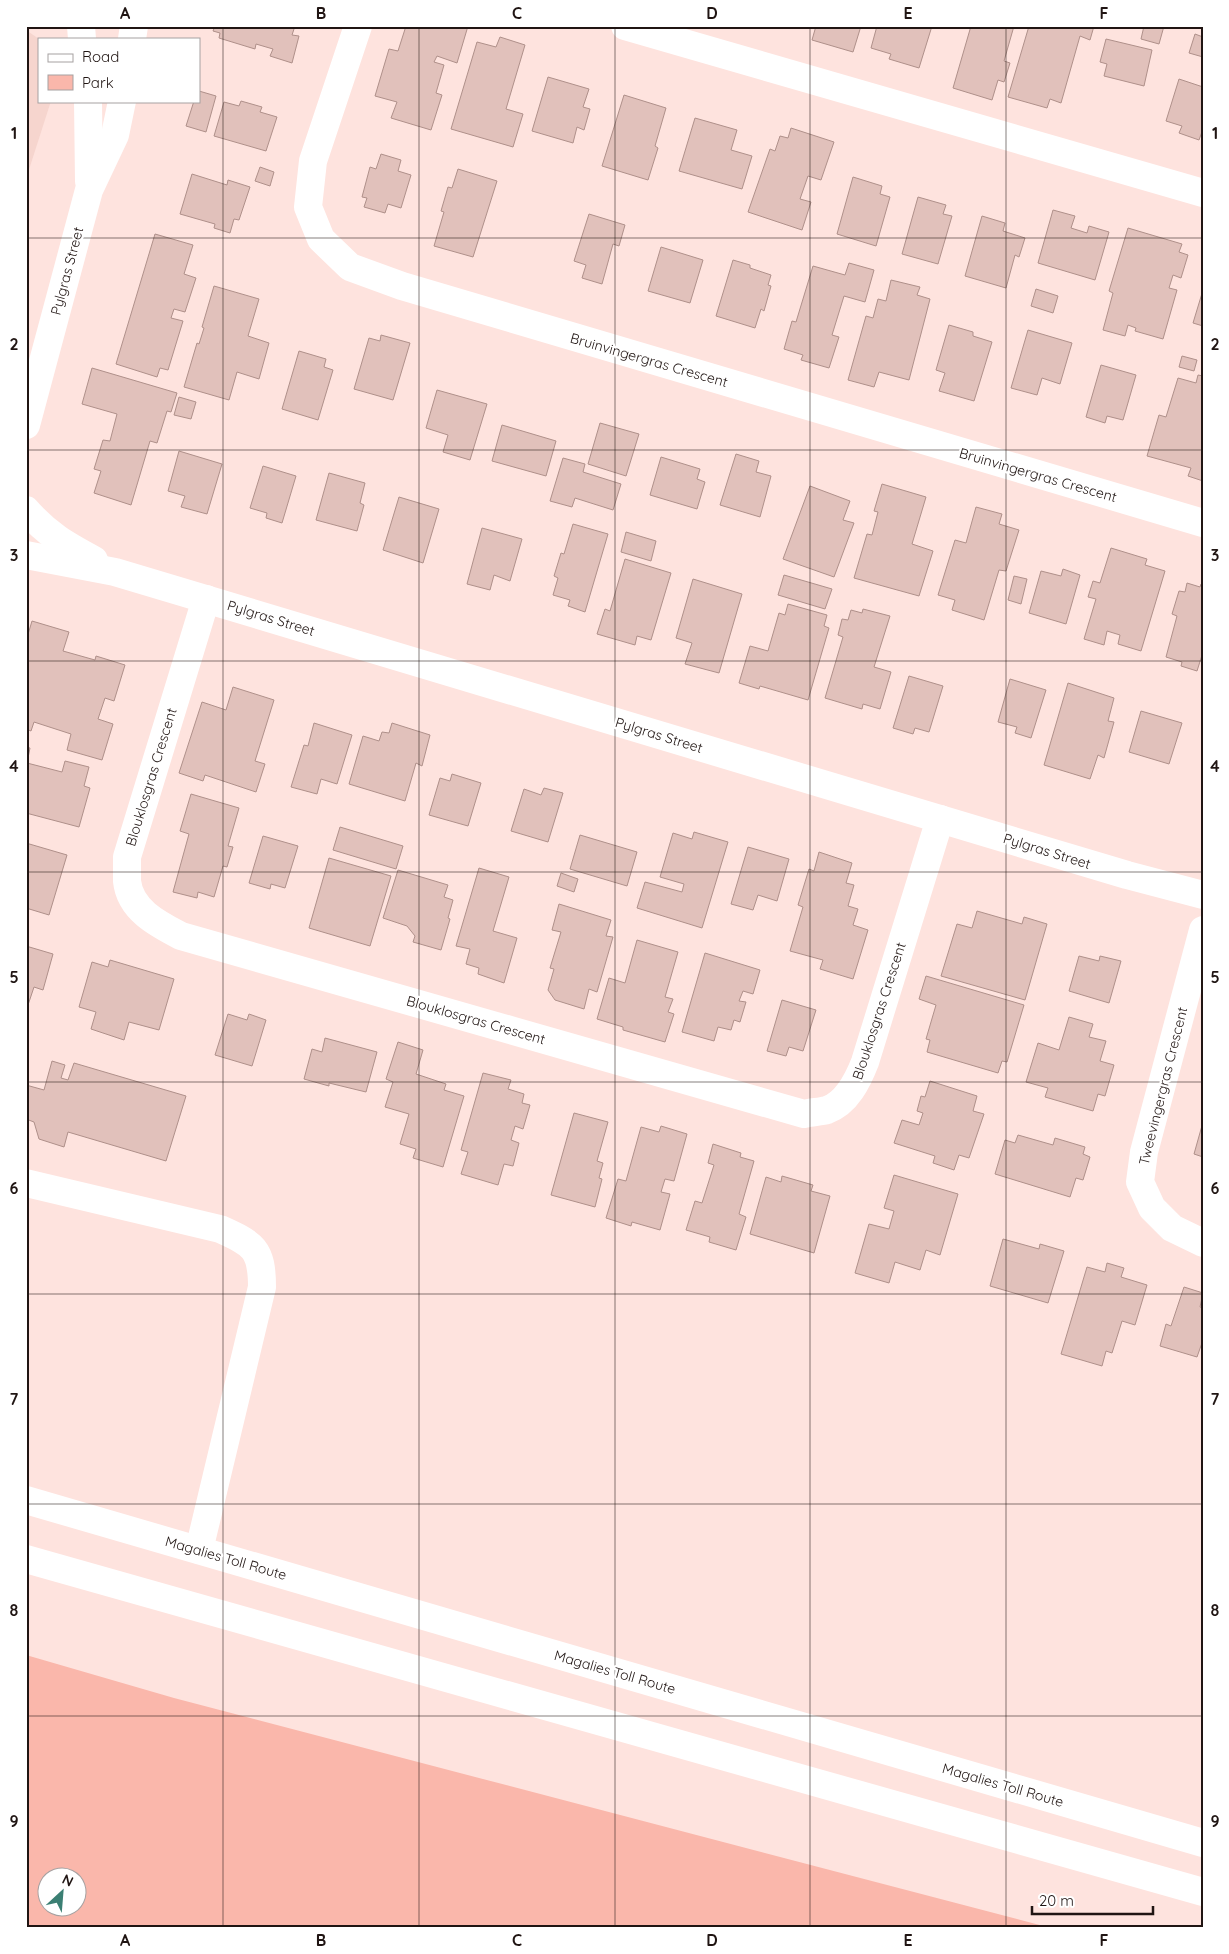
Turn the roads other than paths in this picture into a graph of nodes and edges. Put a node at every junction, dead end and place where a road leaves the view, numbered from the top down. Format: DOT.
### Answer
graph roads {
  1 [pos="358,26"];
  2 [pos="625,26"];
  3 [pos="88,102"];
  4 [pos="122,102"];
  5 [pos="90,190"];
  6 [pos="1203,193"];
  7 [pos="27,416"];
  8 [pos="26,510"];
  9 [pos="1203,523"];
  10 [pos="26,555"];
  11 [pos="115,572"];
  12 [pos="206,599"];
  13 [pos="940,819"];
  14 [pos="1203,895"];
  15 [pos="1203,930"];
  16 [pos="26,1183"];
  17 [pos="1203,1243"];
  18 [pos="26,1500"];
  19 [pos="199,1550"];
  20 [pos="26,1559"];
  21 [pos="1203,1843"];
  22 [pos="1203,1892"];
  1 -- 9 [label="main road, Bruinvingergras Crescent"];
  2 -- 6 [label="main road"];
  3 -- 5 [label="main road, Pylgras Street"];
  4 -- 5 [label="main road, Pylgras Street"];
  5 -- 7 [label="main road, Pylgras Street"];
  8 -- 11 [label="main road, Pylgras Street"];
  10 -- 11 [label="main road, Pylgras Street"];
  11 -- 12 [label="main road, Pylgras Street"];
  12 -- 13 [label="main road, Pylgras Street"];
  12 -- 13 [label="main road, Blouklosgras Crescent"];
  13 -- 14 [label="main road, Pylgras Street"];
  15 -- 17 [label="main road, Tweevingergras Crescent"];
  16 -- 19 [label="main road"];
  18 -- 19 [label="main road, Magalies Toll Route"];
  19 -- 21 [label="main road, Magalies Toll Route"];
  20 -- 22 [label="main road"];
}
